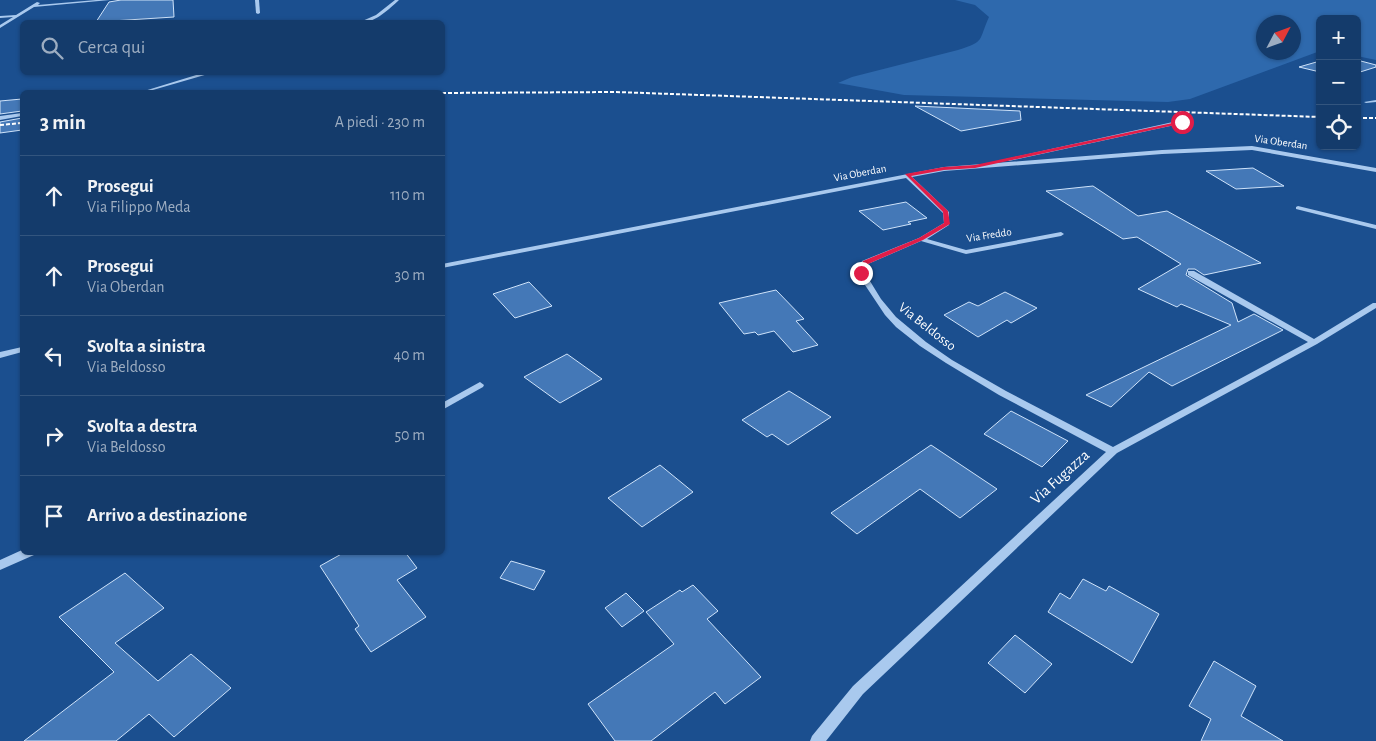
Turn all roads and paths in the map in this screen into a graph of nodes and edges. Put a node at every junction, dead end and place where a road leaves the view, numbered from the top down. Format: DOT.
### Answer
graph roads {
  1 [pos="44,0"];
  2 [pos="108,0"];
  3 [pos="257,0"];
  4 [pos="397,0"];
  5 [pos="35,6"];
  6 [pos="258,13"];
  7 [pos="18,15"];
  8 [pos="0,17"];
  9 [pos="367,20"];
  10 [pos="0,26"];
  11 [pos="202,75"];
  12 [pos="150,90"];
  13 [pos="1376,100"];
  14 [pos="1366,102"];
  15 [pos="20,115"];
  16 [pos="0,118"];
  17 [pos="1182,122"];
  18 [pos="975,166"];
  19 [pos="1376,170"];
  20 [pos="906,176"];
  21 [pos="1298,208"];
  22 [pos="1376,228"];
  23 [pos="1061,234"];
  24 [pos="921,239"];
  25 [pos="445,265"];
  26 [pos="1191,273"];
  27 [pos="1376,305"];
  28 [pos="1314,342"];
  29 [pos="20,350"];
  30 [pos="0,355"];
  31 [pos="480,385"];
  32 [pos="445,405"];
  33 [pos="1113,451"];
  34 [pos="23,555"];
  35 [pos="0,565"];
  36 [pos="817,741"];
  1 -- 5 [label="street"];
  2 -- 5 [label="street"];
  3 -- 6 [label="street"];
  4 -- 9 [label="street"];
  5 -- 7 [label="street"];
  7 -- 8 [label="street"];
  7 -- 10 [label="street"];
  11 -- 12 [label="street"];
  13 -- 14 [label="street"];
  15 -- 16 [label="street"];
  17 -- 18 [label="street"];
  18 -- 19 [label="street, Via Oberdan"];
  18 -- 20 [label="street, Via Oberdan"];
  20 -- 24 [label="street, Via Beldosso"];
  20 -- 25 [label="street, Via Oberdan"];
  21 -- 22 [label="street"];
  23 -- 24 [label="street, Via Freddo"];
  24 -- 33 [label="street, Via Beldosso"];
  26 -- 28 [label="street"];
  27 -- 28 [label="street, Via Fugazza"];
  28 -- 33 [label="street, Via Fugazza"];
  29 -- 30 [label="street"];
  31 -- 32 [label="street"];
  33 -- 36 [label="street, Via Fugazza"];
  34 -- 35 [label="street"];
}
